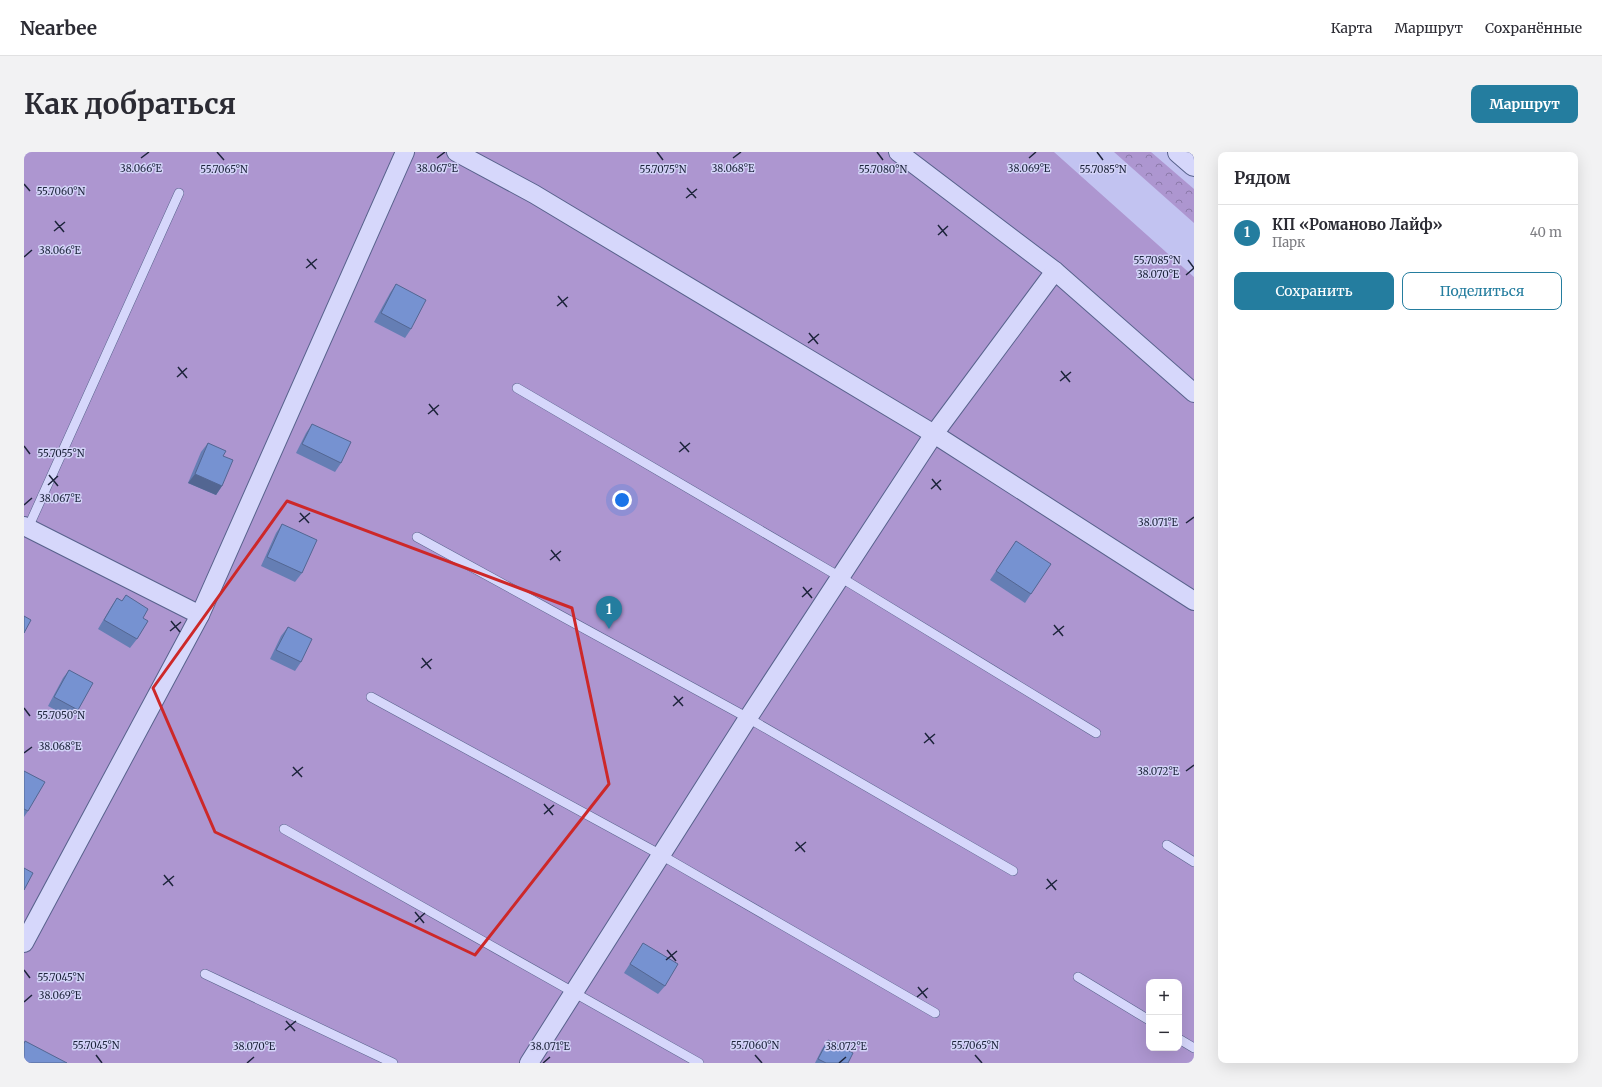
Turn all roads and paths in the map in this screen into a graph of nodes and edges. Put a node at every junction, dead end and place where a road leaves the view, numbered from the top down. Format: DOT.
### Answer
graph roads {
  1 [pos="405,152"];
  2 [pos="456,152"];
  3 [pos="898,152"];
  4 [pos="1179,152"];
  5 [pos="1194,165"];
  6 [pos="179,193"];
  7 [pos="1055,271"];
  8 [pos="517,388"];
  9 [pos="1194,393"];
  10 [pos="934,434"];
  11 [pos="26,527"];
  12 [pos="417,537"];
  13 [pos="840,577"];
  14 [pos="1194,601"];
  15 [pos="200,615"];
  16 [pos="371,697"];
  17 [pos="748,718"];
  18 [pos="1096,733"];
  19 [pos="284,830"];
  20 [pos="1167,845"];
  21 [pos="661,855"];
  22 [pos="1194,862"];
  23 [pos="1013,871"];
  24 [pos="24,943"];
  25 [pos="205,974"];
  26 [pos="1078,977"];
  27 [pos="574,993"];
  28 [pos="935,1013"];
  29 [pos="1146,1018"];
  30 [pos="1182,1040"];
  31 [pos="1194,1048"];
  32 [pos="393,1063"];
  33 [pos="529,1063"];
  34 [pos="699,1063"];
  1 -- 15 [label="street"];
  2 -- 10 [label="street"];
  3 -- 7 [label="street"];
  4 -- 5 [label="street"];
  6 -- 11 [label="lane"];
  7 -- 9 [label="street"];
  7 -- 10 [label="street"];
  8 -- 13 [label="lane"];
  10 -- 13 [label="street"];
  10 -- 14 [label="street"];
  11 -- 15 [label="street"];
  12 -- 17 [label="lane"];
  13 -- 17 [label="street"];
  13 -- 18 [label="lane"];
  15 -- 24 [label="street"];
  16 -- 21 [label="lane"];
  17 -- 21 [label="street"];
  17 -- 23 [label="lane"];
  19 -- 27 [label="lane"];
  20 -- 22 [label="lane"];
  21 -- 27 [label="street"];
  21 -- 28 [label="lane"];
  25 -- 32 [label="lane"];
  26 -- 29 [label="lane"];
  27 -- 33 [label="street"];
  27 -- 34 [label="lane"];
  30 -- 31 [label="lane"];
}
